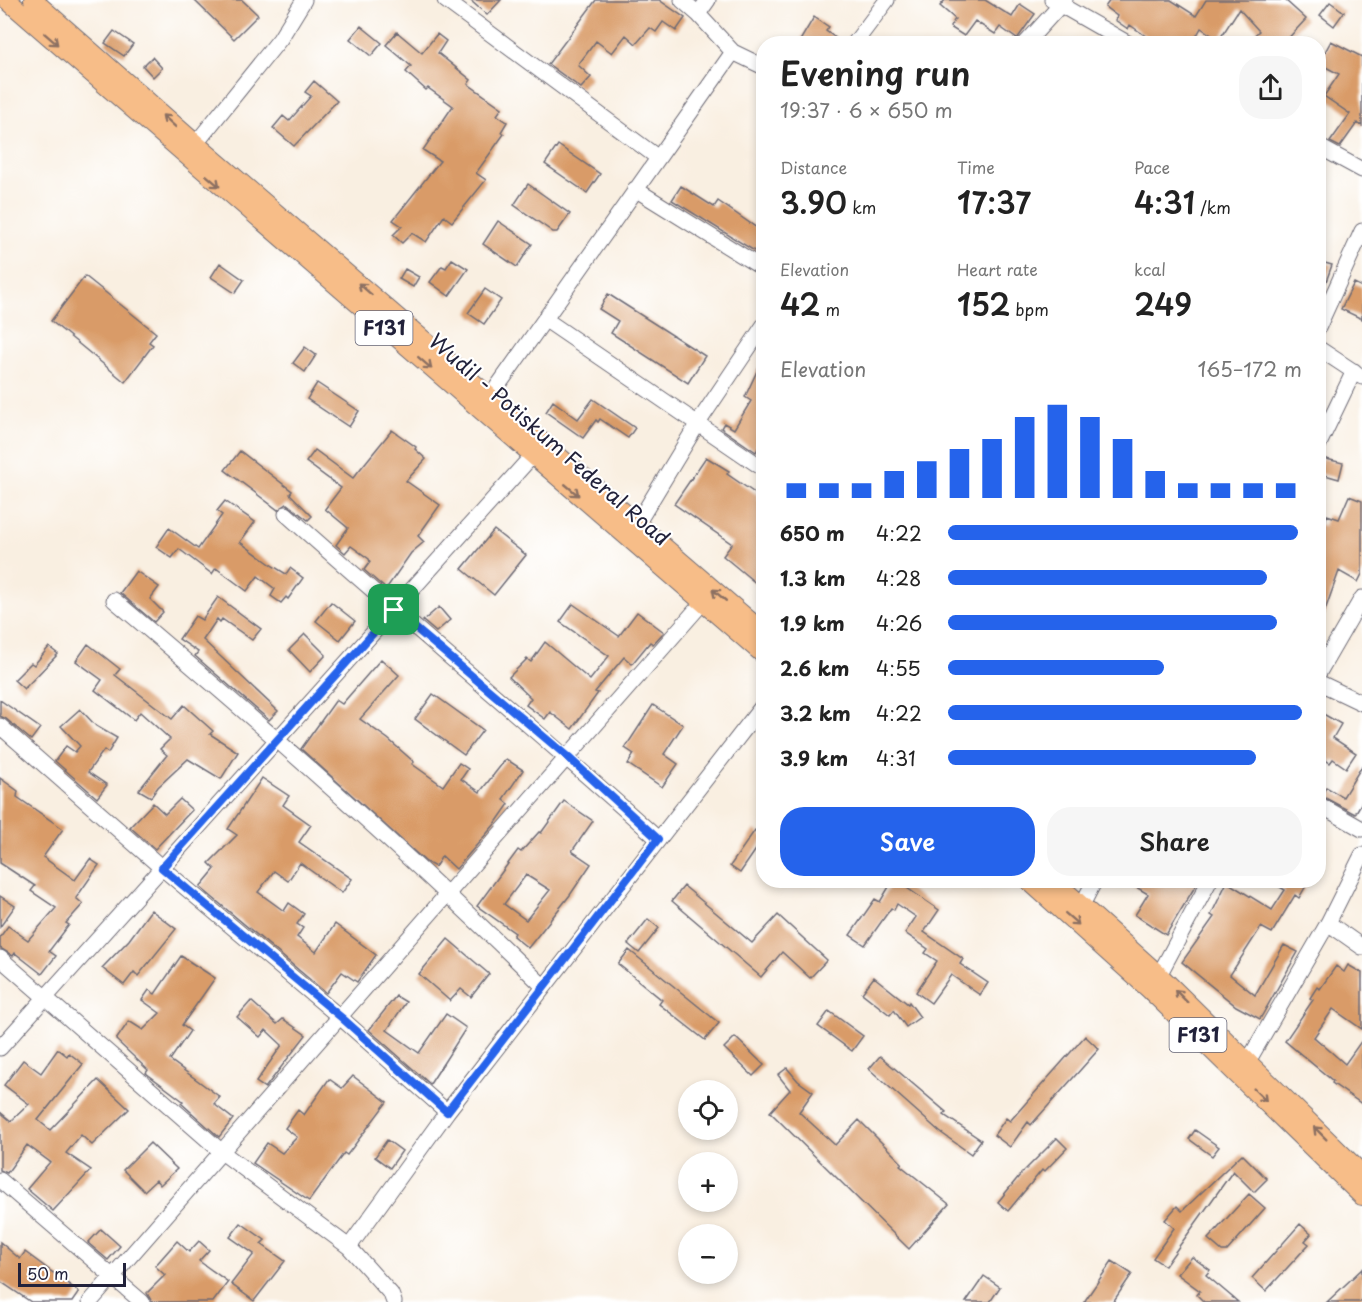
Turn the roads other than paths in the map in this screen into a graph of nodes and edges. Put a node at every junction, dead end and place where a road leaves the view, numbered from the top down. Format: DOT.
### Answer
graph roads {
  1 [pos="7,0"];
  2 [pos="33,0"];
  3 [pos="304,0"];
  4 [pos="445,0"];
  5 [pos="682,0"];
  6 [pos="708,0"];
  7 [pos="887,0"];
  8 [pos="1059,2"];
  9 [pos="698,14"];
  10 [pos="860,36"];
  11 [pos="1031,36"];
  12 [pos="1116,36"];
  13 [pos="732,52"];
  14 [pos="756,63"];
  15 [pos="191,150"];
  16 [pos="1326,150"];
  17 [pos="657,156"];
  18 [pos="1362,170"];
  19 [pos="635,189"];
  20 [pos="1362,231"];
  21 [pos="756,264"];
  22 [pos="1326,310"];
  23 [pos="546,320"];
  24 [pos="756,337"];
  25 [pos="1326,353"];
  26 [pos="1358,374"];
  27 [pos="490,397"];
  28 [pos="698,423"];
  29 [pos="1326,432"];
  30 [pos="532,456"];
  31 [pos="756,463"];
  32 [pos="286,514"];
  33 [pos="637,524"];
  34 [pos="1362,598"];
  35 [pos="114,600"];
  36 [pos="704,602"];
  37 [pos="394,610"];
  38 [pos="756,626"];
  39 [pos="756,648"];
  40 [pos="1326,660"];
  41 [pos="1326,686"];
  42 [pos="1362,702"];
  43 [pos="756,714"];
  44 [pos="0,726"];
  45 [pos="278,738"];
  46 [pos="569,758"];
  47 [pos="1326,809"];
  48 [pos="1362,829"];
  49 [pos="658,839"];
  50 [pos="1362,855"];
  51 [pos="162,868"];
  52 [pos="1037,888"];
  53 [pos="1062,888"];
  54 [pos="1091,888"];
  55 [pos="1206,888"];
  56 [pos="450,894"];
  57 [pos="1082,905"];
  58 [pos="1328,923"];
  59 [pos="1362,947"];
  60 [pos="0,958"];
  61 [pos="1159,975"];
  62 [pos="544,987"];
  63 [pos="46,997"];
  64 [pos="342,1018"];
  65 [pos="0,1048"];
  66 [pos="1244,1069"];
  67 [pos="447,1112"];
  68 [pos="223,1153"];
  69 [pos="1362,1174"];
  70 [pos="0,1180"];
  71 [pos="1362,1196"];
  72 [pos="349,1247"];
  73 [pos="112,1276"];
  74 [pos="90,1302"];
  75 [pos="142,1302"];
  76 [pos="394,1302"];
  1 -- 15 [label="main road, Wudil - Potiskum Federal Road / F131, one-way"];
  15 -- 2 [label="main road, Wudil - Potiskum Federal Road / F131, one-way"];
  3 -- 15 [label="street"];
  4 -- 17 [label="street"];
  5 -- 9 [label="street"];
  6 -- 9 [label="street"];
  7 -- 10 [label="street"];
  8 -- 11 [label="street"];
  8 -- 12 [label="street"];
  9 -- 13 [label="street"];
  13 -- 14 [label="street"];
  13 -- 17 [label="street"];
  27 -- 15 [label="main road, Wudil - Potiskum Federal Road / F131, one-way"];
  15 -- 30 [label="main road, Wudil - Potiskum Federal Road / F131, one-way"];
  16 -- 18 [label="street"];
  17 -- 19 [label="street"];
  19 -- 21 [label="street"];
  19 -- 23 [label="street"];
  20 -- 22 [label="street"];
  23 -- 27 [label="street"];
  23 -- 28 [label="street"];
  24 -- 28 [label="street"];
  25 -- 26 [label="street"];
  26 -- 29 [label="street"];
  27 -- 33 [label="main road, Wudil - Potiskum Federal Road / F131"];
  28 -- 31 [label="street"];
  28 -- 33 [label="street"];
  30 -- 36 [label="main road, Wudil - Potiskum Federal Road / F131, one-way"];
  30 -- 37 [label="street"];
  32 -- 37 [label="street"];
  38 -- 33 [label="main road, Wudil - Potiskum Federal Road / F131, one-way"];
  34 -- 40 [label="street"];
  35 -- 45 [label="street"];
  36 -- 39 [label="main road, Wudil - Potiskum Federal Road / F131"];
  36 -- 46 [label="street"];
  37 -- 45 [label="street"];
  37 -- 46 [label="street"];
  41 -- 42 [label="street"];
  43 -- 49 [label="street"];
  44 -- 51 [label="street"];
  45 -- 51 [label="street"];
  45 -- 56 [label="street"];
  46 -- 49 [label="street"];
  46 -- 56 [label="street"];
  47 -- 48 [label="street"];
  49 -- 62 [label="street"];
  50 -- 58 [label="street"];
  51 -- 63 [label="street"];
  51 -- 64 [label="street"];
  52 -- 66 [label="main road, F131, one-way"];
  53 -- 57 [label="main road, F131"];
  54 -- 57 [label="street"];
  55 -- 61 [label="street"];
  56 -- 62 [label="street"];
  56 -- 64 [label="street"];
  57 -- 61 [label="main road, F131"];
  58 -- 59 [label="street"];
  58 -- 66 [label="street"];
  60 -- 63 [label="street"];
  66 -- 61 [label="main road, F131, one-way"];
  62 -- 67 [label="street"];
  63 -- 65 [label="street"];
  63 -- 68 [label="street"];
  64 -- 67 [label="street"];
  64 -- 68 [label="street"];
  69 -- 66 [label="main road, F131, one-way"];
  66 -- 71 [label="main road, F131, one-way"];
  67 -- 72 [label="street"];
  68 -- 72 [label="street"];
  68 -- 73 [label="street"];
  70 -- 73 [label="street"];
  72 -- 76 [label="street"];
  73 -- 74 [label="street"];
  73 -- 75 [label="street"];
}
